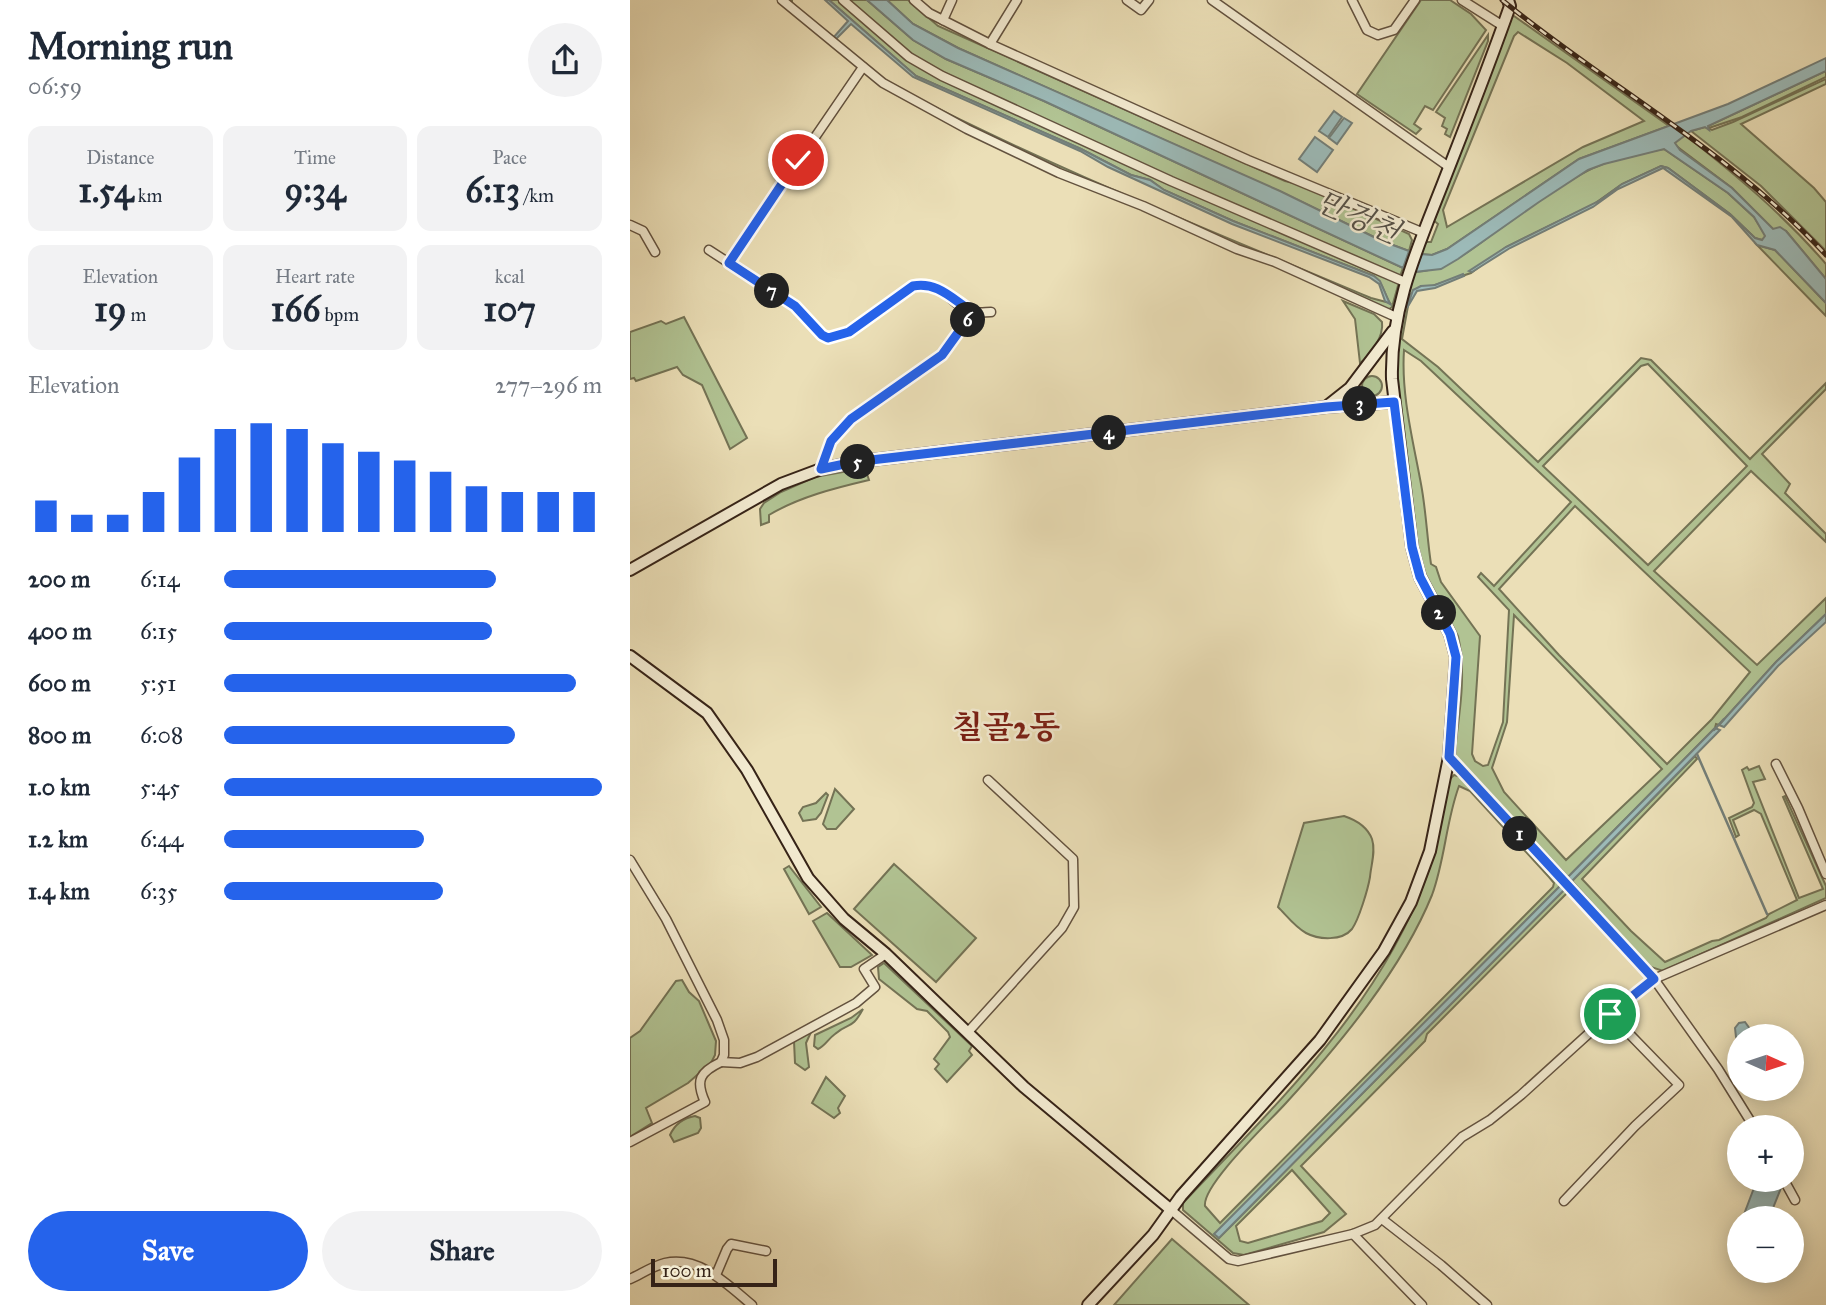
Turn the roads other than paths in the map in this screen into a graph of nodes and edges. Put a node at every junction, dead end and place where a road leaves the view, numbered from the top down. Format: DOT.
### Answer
graph roads {
  1 [pos="782,0"];
  2 [pos="843,0"];
  3 [pos="914,0"];
  4 [pos="952,0"];
  5 [pos="1017,0"];
  6 [pos="1127,0"];
  7 [pos="1149,0"];
  8 [pos="1212,0"];
  9 [pos="1352,0"];
  10 [pos="1415,0"];
  11 [pos="1462,0"];
  12 [pos="1508,0"];
  13 [pos="943,20"];
  14 [pos="1503,26"];
  15 [pos="990,44"];
  16 [pos="863,67"];
  17 [pos="1449,167"];
  18 [pos="630,225"];
  19 [pos="1422,237"];
  20 [pos="709,250"];
  21 [pos="655,252"];
  22 [pos="729,263"];
  23 [pos="1405,280"];
  24 [pos="973,312"];
  25 [pos="991,312"];
  26 [pos="1396,317"];
  27 [pos="1393,330"];
  28 [pos="1394,402"];
  29 [pos="1326,407"];
  30 [pos="821,469"];
  31 [pos="630,570"];
  32 [pos="630,656"];
  33 [pos="1449,757"];
  34 [pos="1776,764"];
  35 [pos="988,780"];
  36 [pos="630,860"];
  37 [pos="1826,874"];
  38 [pos="1826,905"];
  39 [pos="886,954"];
  40 [pos="1654,979"];
  41 [pos="1610,1014"];
  42 [pos="968,1032"];
  43 [pos="721,1062"];
  44 [pos="1747,1115"];
  45 [pos="630,1142"];
  46 [pos="1791,1192"];
  47 [pos="1795,1200"];
  48 [pos="1564,1201"];
  49 [pos="1170,1209"];
  50 [pos="1382,1219"];
  51 [pos="1353,1234"];
  52 [pos="766,1251"];
  53 [pos="716,1275"];
  54 [pos="630,1279"];
  55 [pos="752,1305"];
  56 [pos="1088,1305"];
  57 [pos="1422,1305"];
  58 [pos="1487,1305"];
  1 -- 16 [label="street"];
  2 -- 23 [label="street"];
  3 -- 13 [label="street"];
  4 -- 13 [label="street"];
  5 -- 15 [label="street"];
  6 -- 7 [label="street"];
  8 -- 17 [label="street"];
  9 -- 10 [label="street"];
  11 -- 14 [label="street"];
  12 -- 14 [label="street"];
  13 -- 15 [label="street"];
  14 -- 17 [label="street"];
  15 -- 19 [label="street"];
  16 -- 22 [label="street"];
  16 -- 26 [label="street"];
  17 -- 19 [label="street"];
  18 -- 21 [label="street"];
  19 -- 23 [label="street"];
  20 -- 22 [label="street"];
  22 -- 24 [label="street"];
  23 -- 26 [label="street"];
  24 -- 25 [label="street"];
  24 -- 30 [label="street"];
  26 -- 27 [label="street"];
  27 -- 28 [label="street"];
  27 -- 29 [label="street"];
  28 -- 29 [label="street"];
  28 -- 33 [label="street"];
  29 -- 30 [label="street"];
  30 -- 31 [label="street"];
  32 -- 39 [label="street"];
  33 -- 40 [label="street"];
  33 -- 49 [label="street"];
  34 -- 37 [label="street"];
  35 -- 42 [label="street"];
  36 -- 43 [label="street"];
  38 -- 40 [label="street"];
  39 -- 42 [label="street"];
  39 -- 43 [label="street"];
  40 -- 41 [label="street"];
  40 -- 44 [label="street"];
  41 -- 48 [label="street"];
  41 -- 50 [label="street"];
  42 -- 49 [label="street"];
  43 -- 45 [label="street"];
  46 -- 47 [label="street"];
  49 -- 51 [label="street"];
  49 -- 56 [label="street"];
  50 -- 51 [label="street"];
  50 -- 58 [label="street"];
  51 -- 57 [label="street"];
  52 -- 53 [label="street"];
  53 -- 54 [label="street"];
  53 -- 55 [label="street"];
}
